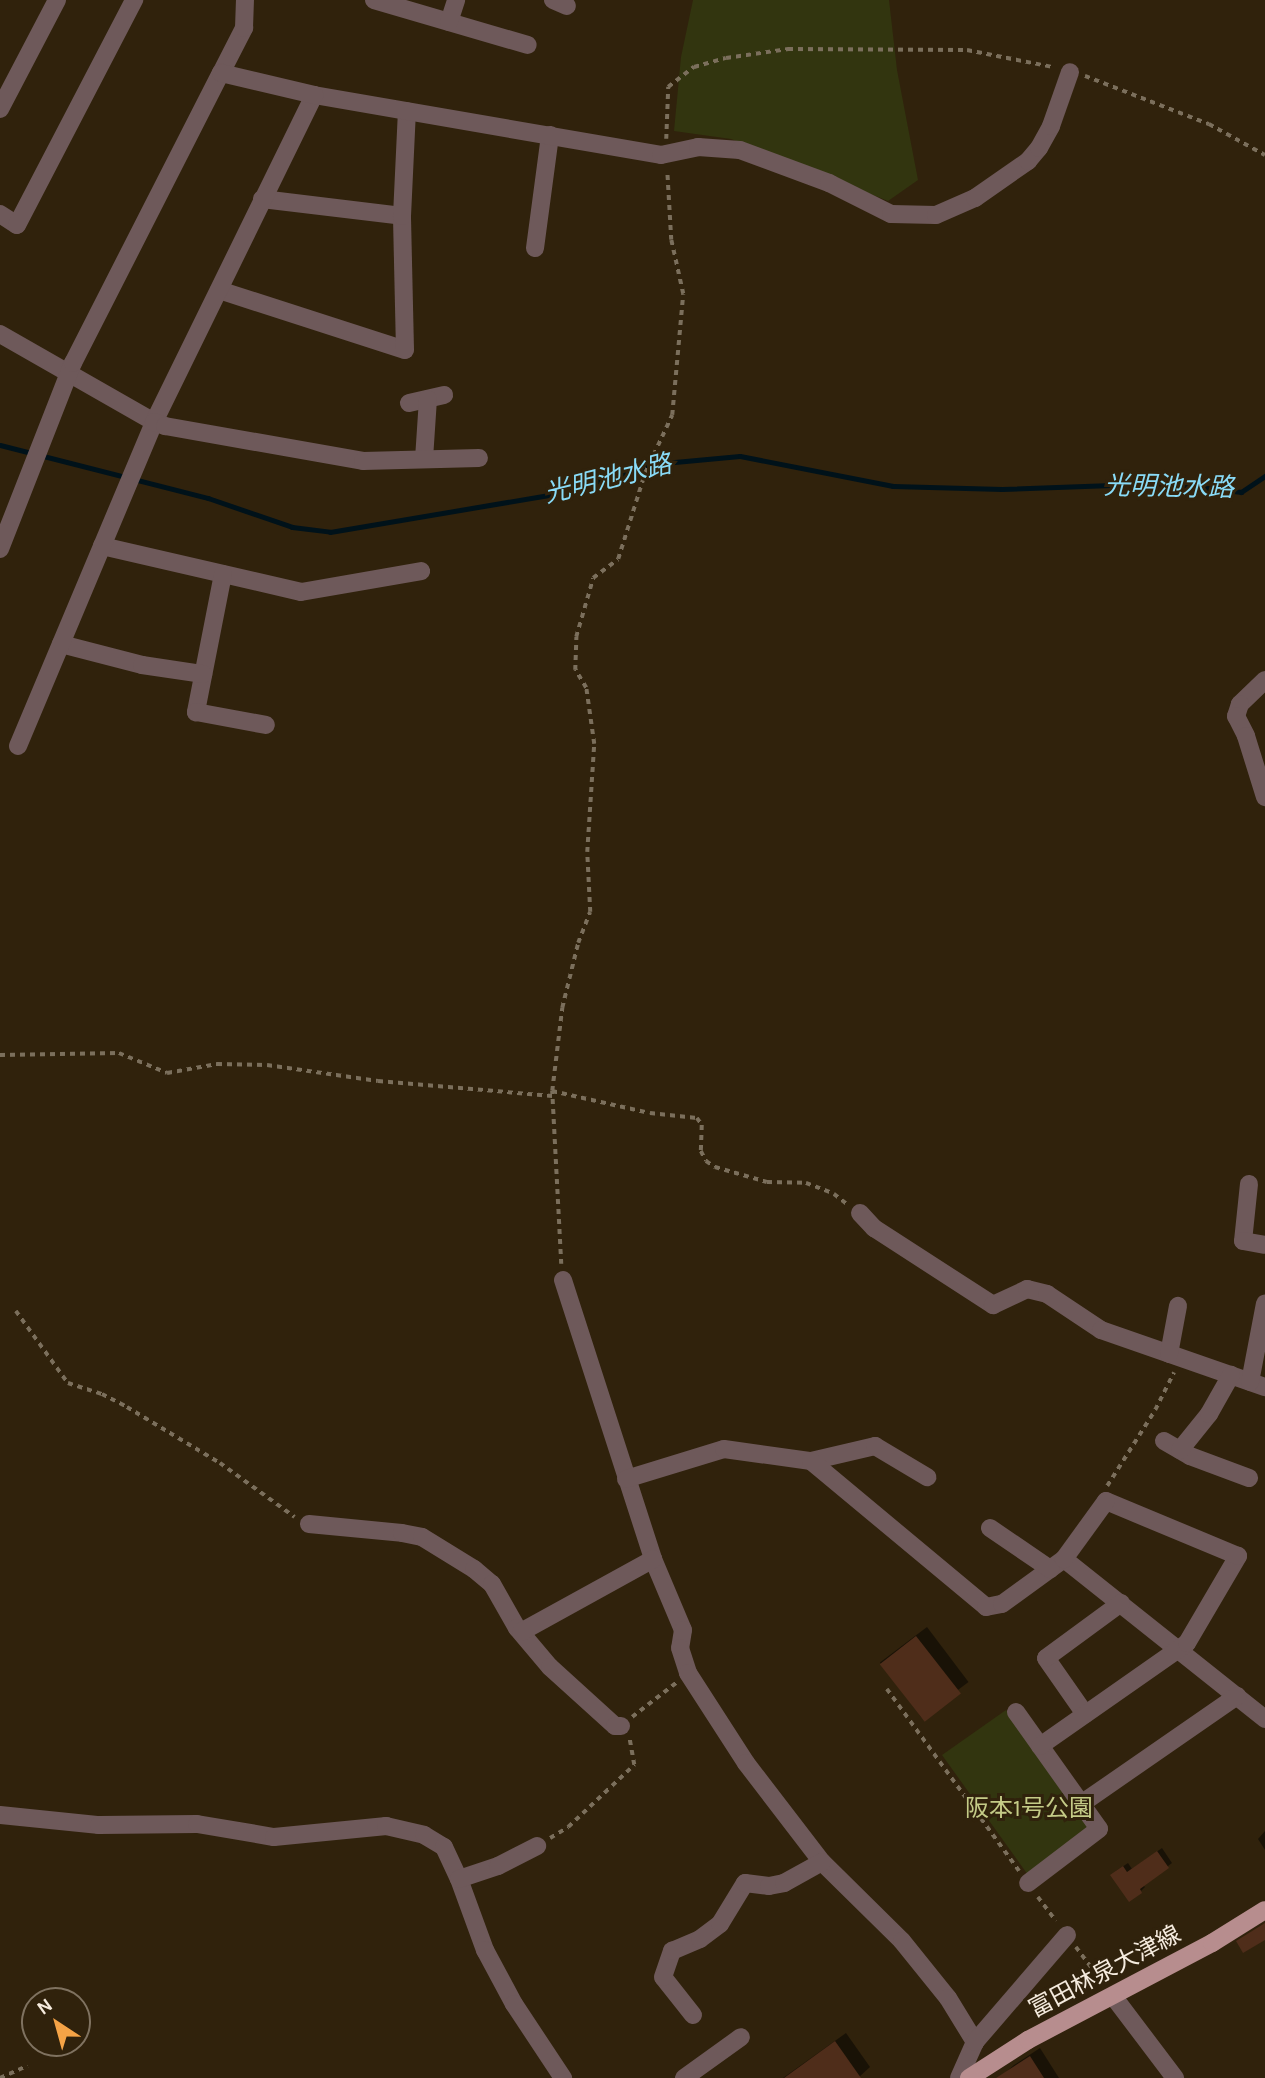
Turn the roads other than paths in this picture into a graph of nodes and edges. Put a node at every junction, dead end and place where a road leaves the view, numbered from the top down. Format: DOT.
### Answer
graph roads {
  1 [pos="57,0"];
  2 [pos="134,0"];
  3 [pos="245,0"];
  4 [pos="374,0"];
  5 [pos="456,0"];
  6 [pos="449,22"];
  7 [pos="528,45"];
  8 [pos="1070,72"];
  9 [pos="221,74"];
  10 [pos="314,95"];
  11 [pos="0,109"];
  12 [pos="407,111"];
  13 [pos="550,135"];
  14 [pos="262,199"];
  15 [pos="0,214"];
  16 [pos="402,216"];
  17 [pos="535,248"];
  18 [pos="219,290"];
  19 [pos="2,340"];
  20 [pos="69,374"];
  21 [pos="409,403"];
  22 [pos="154,422"];
  23 [pos="424,458"];
  24 [pos="479,458"];
  25 [pos="102,546"];
  26 [pos="0,549"];
  27 [pos="421,571"];
  28 [pos="223,574"];
  29 [pos="61,644"];
  30 [pos="203,674"];
  31 [pos="1265,680"];
  32 [pos="266,725"];
  33 [pos="18,746"];
  34 [pos="1265,797"];
  35 [pos="1249,1184"];
  36 [pos="860,1213"];
  37 [pos="1265,1245"];
  38 [pos="563,1280"];
  39 [pos="1265,1303"];
  40 [pos="1178,1306"];
  41 [pos="1175,1356"];
  42 [pos="1231,1375"];
  43 [pos="1258,1385"];
  44 [pos="811,1461"];
  45 [pos="927,1477"];
  46 [pos="1249,1478"];
  47 [pos="626,1479"];
  48 [pos="309,1524"];
  49 [pos="990,1528"];
  50 [pos="653,1559"];
  51 [pos="1057,1564"];
  52 [pos="1121,1603"];
  53 [pos="520,1632"];
  54 [pos="1179,1649"];
  55 [pos="1237,1696"];
  56 [pos="1016,1712"];
  57 [pos="1085,1714"];
  58 [pos="1265,1719"];
  59 [pos="621,1726"];
  60 [pos="1040,1746"];
  61 [pos="1081,1804"];
  62 [pos="0,1815"];
  63 [pos="537,1846"];
  64 [pos="822,1862"];
  65 [pos="459,1879"];
  66 [pos="1028,1882"];
  67 [pos="1265,1910"];
  68 [pos="1067,1935"];
  69 [pos="1112,1996"];
  70 [pos="693,2015"];
  71 [pos="741,2037"];
  72 [pos="975,2042"];
  73 [pos="564,2078"];
  74 [pos="684,2078"];
  75 [pos="959,2078"];
  76 [pos="969,2078"];
  77 [pos="1175,2078"];
  1 -- 11 [label="street"];
  2 -- 15 [label="street"];
  3 -- 9 [label="street"];
  4 -- 6 [label="street"];
  5 -- 6 [label="street"];
  6 -- 7 [label="street"];
  8 -- 13 [label="street"];
  9 -- 10 [label="street"];
  9 -- 20 [label="street"];
  10 -- 12 [label="street"];
  10 -- 14 [label="street"];
  12 -- 13 [label="street"];
  12 -- 16 [label="street"];
  13 -- 17 [label="street"];
  14 -- 16 [label="street"];
  14 -- 18 [label="street"];
  16 -- 18 [label="street"];
  18 -- 22 [label="street"];
  19 -- 20 [label="street"];
  20 -- 22 [label="street"];
  20 -- 26 [label="street"];
  21 -- 23 [label="street"];
  22 -- 23 [label="street"];
  22 -- 25 [label="street"];
  23 -- 24 [label="street"];
  25 -- 28 [label="street"];
  25 -- 29 [label="street"];
  27 -- 28 [label="street"];
  28 -- 30 [label="street"];
  29 -- 30 [label="street"];
  29 -- 33 [label="street"];
  30 -- 32 [label="street"];
  31 -- 34 [label="street"];
  35 -- 37 [label="street"];
  36 -- 41 [label="street"];
  38 -- 47 [label="street"];
  39 -- 43 [label="street"];
  40 -- 41 [label="street"];
  41 -- 42 [label="street"];
  42 -- 43 [label="street"];
  42 -- 46 [label="street"];
  44 -- 45 [label="street"];
  44 -- 47 [label="street"];
  44 -- 51 [label="street"];
  47 -- 50 [label="street"];
  48 -- 53 [label="street"];
  49 -- 51 [label="street"];
  50 -- 53 [label="street"];
  50 -- 64 [label="street"];
  51 -- 52 [label="street"];
  51 -- 54 [label="street"];
  52 -- 54 [label="street"];
  52 -- 57 [label="street"];
  53 -- 59 [label="street"];
  54 -- 55 [label="street"];
  54 -- 57 [label="street"];
  55 -- 58 [label="street"];
  55 -- 61 [label="street"];
  56 -- 60 [label="street"];
  57 -- 60 [label="street"];
  60 -- 61 [label="street"];
  61 -- 66 [label="street"];
  62 -- 65 [label="street"];
  63 -- 65 [label="street"];
  64 -- 70 [label="street"];
  64 -- 72 [label="street"];
  65 -- 73 [label="street"];
  67 -- 69 [label="main road, 富田林泉大津線"];
  68 -- 72 [label="street"];
  69 -- 76 [label="main road, 富田林泉大津線"];
  69 -- 77 [label="street"];
  71 -- 74 [label="street"];
  72 -- 75 [label="street"];
}
